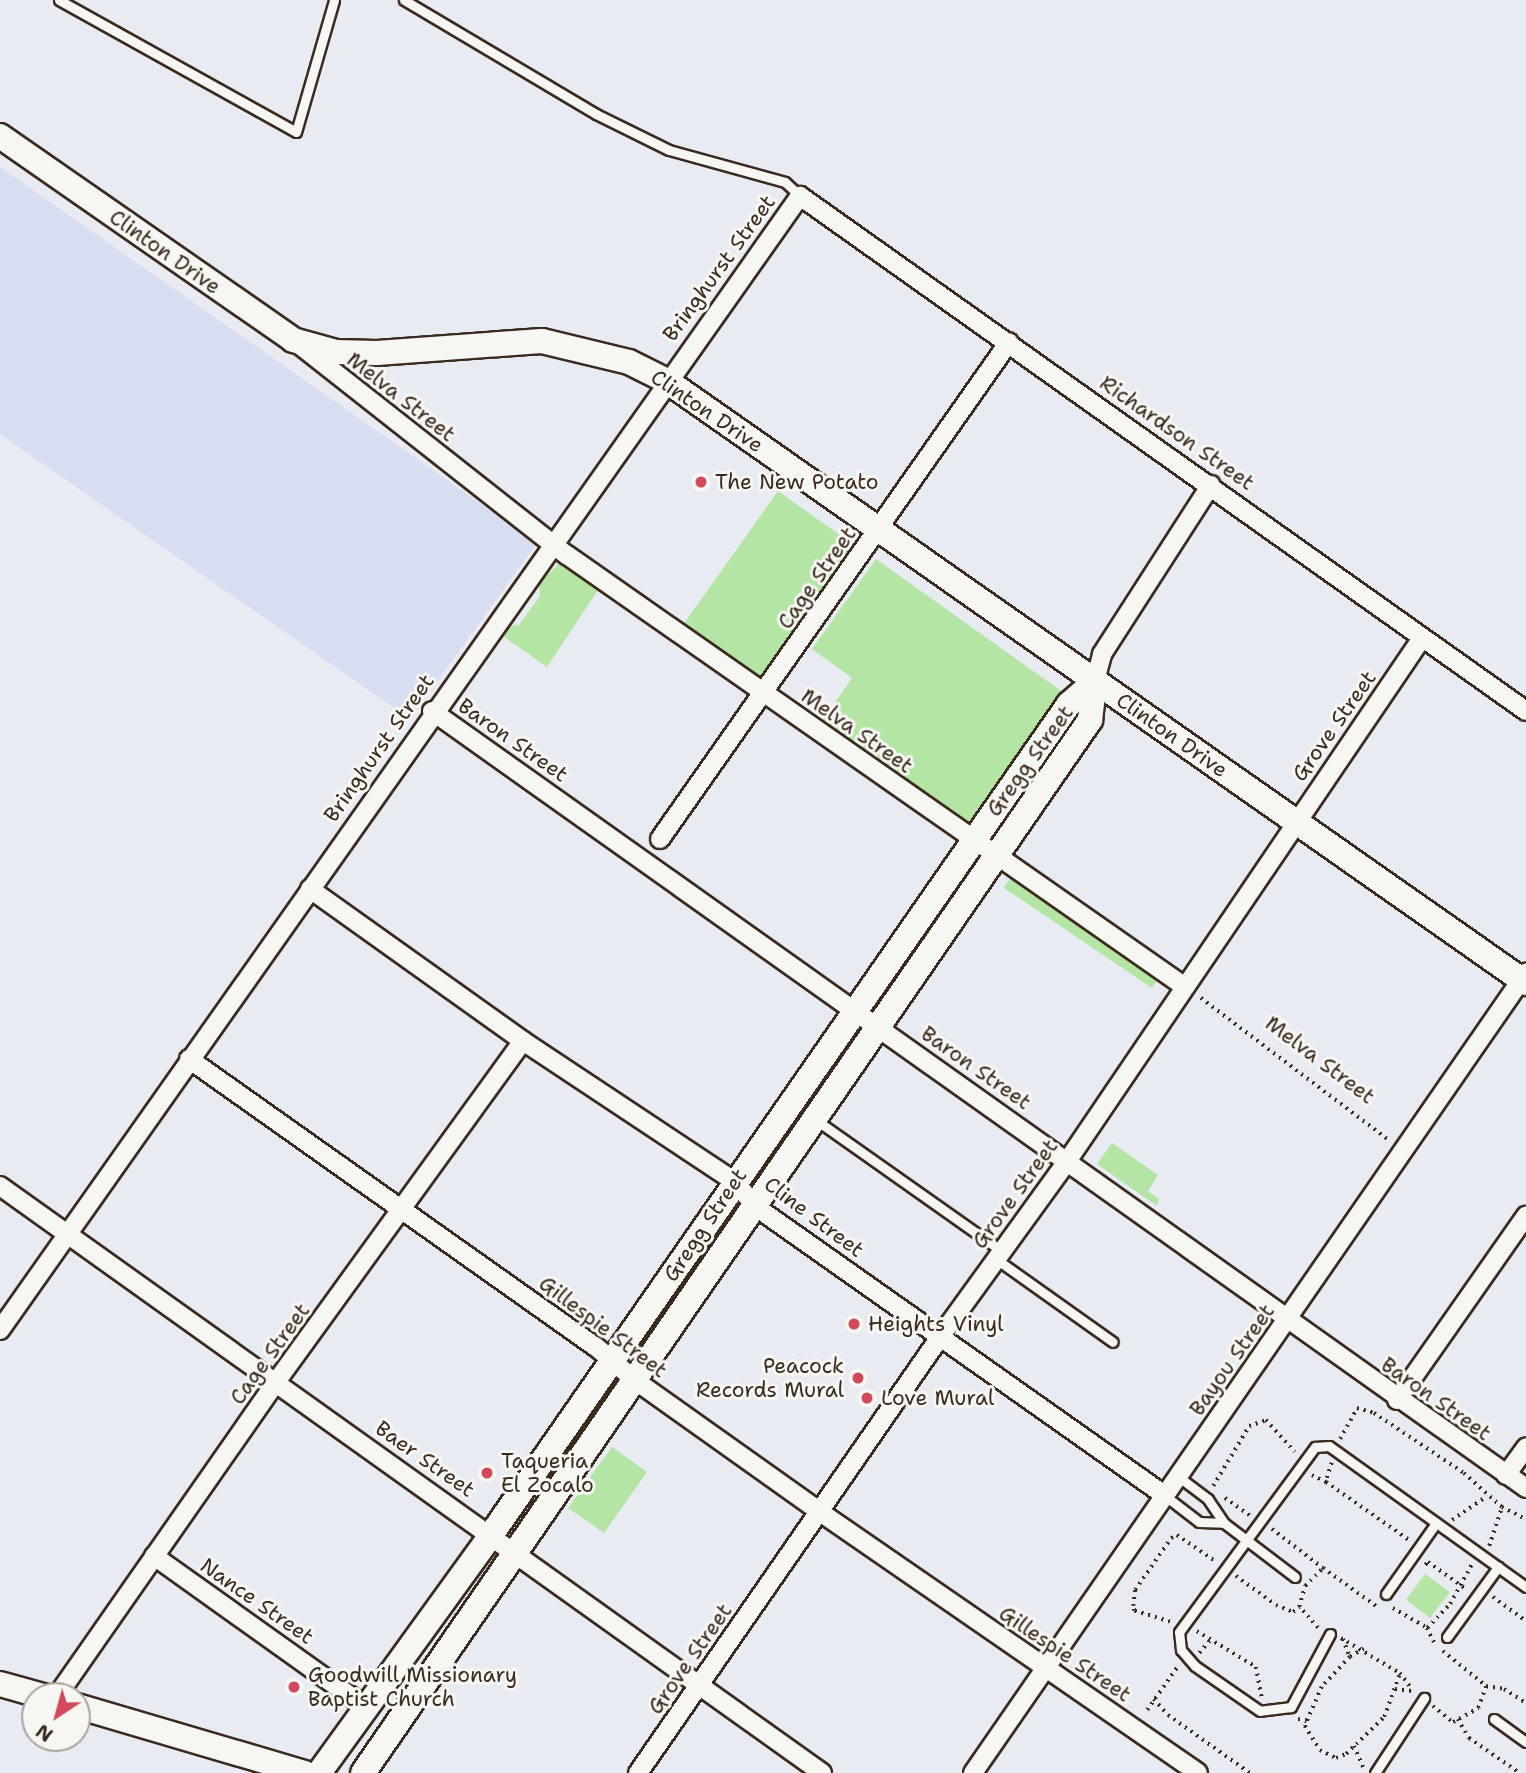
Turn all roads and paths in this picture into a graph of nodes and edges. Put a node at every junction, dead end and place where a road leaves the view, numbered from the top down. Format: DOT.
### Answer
graph roads {
  1 [pos="59,0"];
  2 [pos="334,0"];
  3 [pos="404,0"];
  4 [pos="0,136"];
  5 [pos="800,195"];
  6 [pos="293,340"];
  7 [pos="1009,342"];
  8 [pos="667,381"];
  9 [pos="1211,485"];
  10 [pos="878,529"];
  11 [pos="552,544"];
  12 [pos="1422,638"];
  13 [pos="1095,681"];
  14 [pos="763,694"];
  15 [pos="432,711"];
  16 [pos="1526,711"];
  17 [pos="1296,823"];
  18 [pos="660,839"];
  19 [pos="974,839"];
  20 [pos="998,857"];
  21 [pos="310,889"];
  22 [pos="1524,979"];
  23 [pos="1185,986"];
  24 [pos="854,1009"];
  25 [pos="880,1028"];
  26 [pos="523,1041"];
  27 [pos="189,1059"];
  28 [pos="816,1120"];
  29 [pos="1403,1150"];
  30 [pos="1068,1160"];
  31 [pos="735,1182"];
  32 [pos="0,1186"];
  33 [pos="756,1207"];
  34 [pos="403,1212"];
  35 [pos="1526,1216"];
  36 [pos="68,1234"];
  37 [pos="999,1255"];
  38 [pos="1287,1323"];
  39 [pos="0,1330"];
  40 [pos="940,1337"];
  41 [pos="1113,1342"];
  42 [pos="613,1359"];
  43 [pos="636,1381"];
  44 [pos="276,1382"];
  45 [pos="1397,1400"];
  46 [pos="1526,1447"];
  47 [pos="1301,1461"];
  48 [pos="1506,1475"];
  49 [pos="1177,1476"];
  50 [pos="1326,1482"];
  51 [pos="1526,1488"];
  52 [pos="1164,1495"];
  53 [pos="820,1512"];
  54 [pos="1526,1519"];
  55 [pos="1258,1520"];
  56 [pos="1224,1523"];
  57 [pos="1436,1523"];
  58 [pos="491,1535"];
  59 [pos="1245,1540"];
  60 [pos="513,1555"];
  61 [pos="1481,1555"];
  62 [pos="154,1556"];
  63 [pos="1498,1567"];
  64 [pos="1225,1568"];
  65 [pos="1323,1568"];
  66 [pos="1421,1569"];
  67 [pos="1295,1577"];
  68 [pos="1458,1584"];
  69 [pos="1526,1587"];
  70 [pos="1386,1594"];
  71 [pos="1298,1608"];
  72 [pos="1183,1626"];
  73 [pos="1427,1628"];
  74 [pos="1330,1634"];
  75 [pos="1447,1637"];
  76 [pos="1212,1638"];
  77 [pos="1343,1639"];
  78 [pos="1364,1649"];
  79 [pos="1350,1657"];
  80 [pos="1189,1660"];
  81 [pos="1046,1669"];
  82 [pos="1400,1673"];
  83 [pos="67,1682"];
  84 [pos="0,1684"];
  85 [pos="1486,1686"];
  86 [pos="698,1687"];
  87 [pos="1394,1689"];
  88 [pos="21,1690"];
  89 [pos="1414,1691"];
  90 [pos="1424,1698"];
  91 [pos="1154,1699"];
  92 [pos="1526,1703"];
  93 [pos="367,1708"];
  94 [pos="91,1710"];
  95 [pos="1147,1710"];
  96 [pos="1262,1711"];
  97 [pos="1295,1719"];
  98 [pos="1458,1719"];
  99 [pos="1494,1719"];
  100 [pos="1307,1721"];
  101 [pos="1526,1742"];
  102 [pos="1354,1746"];
  103 [pos="305,1773"];
  104 [pos="319,1773"];
  105 [pos="363,1773"];
  106 [pos="638,1773"];
  107 [pos="822,1773"];
  108 [pos="973,1773"];
  109 [pos="1198,1773"];
  110 [pos="1250,1773"];
  111 [pos="1366,1773"];
  112 [pos="1375,1773"];
  113 [pos="1520,1773"];
  1 -- 2 [label="lane"];
  3 -- 5 [label="lane"];
  4 -- 6 [label="street, Clinton Drive"];
  5 -- 7 [label="street, Richardson Street"];
  5 -- 8 [label="street, Bringhurst Street"];
  6 -- 8 [label="street, Clinton Drive"];
  6 -- 11 [label="street, Melva Street"];
  7 -- 9 [label="street, Richardson Street"];
  7 -- 10 [label="street, Cage Street"];
  8 -- 10 [label="street, Clinton Drive"];
  8 -- 11 [label="street, Bringhurst Street"];
  9 -- 12 [label="street, Richardson Street"];
  9 -- 13 [label="street, Gregg Street"];
  10 -- 13 [label="street, Clinton Drive"];
  10 -- 14 [label="street, Cage Street"];
  11 -- 14 [label="street, Melva Street"];
  11 -- 15 [label="street, Bringhurst Street"];
  12 -- 16 [label="street, Richardson Street"];
  12 -- 17 [label="street, Grove Street"];
  13 -- 17 [label="street, Clinton Drive"];
  13 -- 19 [label="street, Gregg Street"];
  13 -- 20 [label="street, Gregg Street"];
  14 -- 18 [label="street, Cage Street"];
  14 -- 19 [label="street, Melva Street"];
  15 -- 21 [label="street, Bringhurst Street"];
  15 -- 24 [label="street, Baron Street"];
  17 -- 22 [label="street, Clinton Drive"];
  17 -- 23 [label="street, Grove Street"];
  19 -- 20 [label="street, Melva Street"];
  19 -- 24 [label="street, Gregg Street"];
  20 -- 23 [label="street, Melva Street"];
  20 -- 25 [label="street, Gregg Street"];
  21 -- 26 [label="street, Cline Street"];
  21 -- 27 [label="street, Bringhurst Street"];
  22 -- 29 [label="street, Bayou Street"];
  23 -- 29 [label="path, Melva Street"];
  23 -- 30 [label="street, Grove Street"];
  24 -- 25 [label="street, Baron Street"];
  24 -- 31 [label="street, Gregg Street"];
  25 -- 28 [label="street, Gregg Street"];
  25 -- 30 [label="street, Baron Street"];
  26 -- 31 [label="street, Cline Street"];
  26 -- 34 [label="street, Cage Street"];
  27 -- 34 [label="street, Gillespie Street"];
  27 -- 36 [label="street, Bringhurst Street"];
  28 -- 33 [label="street, Gregg Street"];
  28 -- 37 [label="lane"];
  29 -- 38 [label="street, Bayou Street"];
  30 -- 37 [label="street, Grove Street"];
  30 -- 38 [label="street, Baron Street"];
  31 -- 33 [label="street, Cline Street"];
  31 -- 42 [label="street, Gregg Street"];
  32 -- 36 [label="street, Baer Street"];
  33 -- 40 [label="street, Cline Street"];
  33 -- 43 [label="street, Gregg Street"];
  34 -- 42 [label="street, Gillespie Street"];
  34 -- 44 [label="street, Cage Street"];
  35 -- 45 [label="street"];
  36 -- 39 [label="street, Bringhurst Street"];
  36 -- 44 [label="street, Baer Street"];
  37 -- 40 [label="street, Grove Street"];
  37 -- 41 [label="lane"];
  38 -- 45 [label="street, Baron Street"];
  38 -- 49 [label="street, Bayou Street"];
  40 -- 52 [label="street, Cline Street"];
  40 -- 53 [label="street, Grove Street"];
  42 -- 43 [label="street, Gillespie Street"];
  42 -- 58 [label="street, Gregg Street"];
  43 -- 53 [label="street, Gillespie Street"];
  43 -- 60 [label="street, Gregg Street"];
  44 -- 58 [label="street, Baer Street"];
  44 -- 62 [label="street, Cage Street"];
  45 -- 48 [label="street, Baron Street"];
  46 -- 48 [label="street"];
  47 -- 50 [label="path"];
  47 -- 55 [label="lane"];
  47 -- 55 [label="path"];
  47 -- 57 [label="lane"];
  48 -- 51 [label="street, Baron Street"];
  49 -- 52 [label="street, Bayou Street"];
  49 -- 56 [label="lane, Cline Street"];
  52 -- 56 [label="lane, Cline Street"];
  52 -- 81 [label="street, Bayou Street"];
  53 -- 81 [label="street, Gillespie Street"];
  53 -- 86 [label="street, Grove Street"];
  54 -- 61 [label="path"];
  55 -- 59 [label="lane"];
  55 -- 65 [label="path"];
  56 -- 59 [label="lane, Cline Street"];
  57 -- 61 [label="lane"];
  57 -- 70 [label="lane"];
  58 -- 60 [label="street, Baer Street"];
  58 -- 93 [label="street, Gregg Street"];
  59 -- 64 [label="lane"];
  59 -- 67 [label="lane, Cline Street"];
  60 -- 86 [label="street, Baer Street"];
  60 -- 105 [label="street, Gregg Street"];
  61 -- 63 [label="lane"];
  61 -- 68 [label="path"];
  62 -- 83 [label="street, Cage Street"];
  62 -- 93 [label="street, Nance Street"];
  63 -- 69 [label="lane"];
  63 -- 75 [label="lane"];
  64 -- 71 [label="path"];
  64 -- 72 [label="lane"];
  64 -- 72 [label="path"];
  65 -- 71 [label="path"];
  65 -- 73 [label="path"];
  66 -- 68 [label="path"];
  68 -- 73 [label="path"];
  71 -- 74 [label="path"];
  72 -- 76 [label="path"];
  72 -- 80 [label="lane"];
  73 -- 85 [label="path"];
  74 -- 77 [label="path"];
  74 -- 96 [label="lane"];
  76 -- 80 [label="path"];
  76 -- 96 [label="path"];
  77 -- 78 [label="path"];
  77 -- 79 [label="path"];
  78 -- 79 [label="path"];
  78 -- 82 [label="path"];
  79 -- 100 [label="path"];
  80 -- 91 [label="path"];
  80 -- 96 [label="lane"];
  81 -- 108 [label="street, Bayou Street"];
  81 -- 109 [label="street, Gillespie Street"];
  82 -- 87 [label="path"];
  82 -- 89 [label="path"];
  84 -- 88 [label="street"];
  85 -- 92 [label="path"];
  85 -- 98 [label="path"];
  86 -- 106 [label="street, Grove Street"];
  86 -- 107 [label="street, Baer Street"];
  87 -- 89 [label="path"];
  87 -- 102 [label="path"];
  89 -- 90 [label="path"];
  90 -- 98 [label="path"];
  90 -- 112 [label="lane"];
  91 -- 95 [label="path"];
  91 -- 110 [label="path"];
  93 -- 104 [label="street, Gregg Street"];
  94 -- 103 [label="street"];
  97 -- 100 [label="path"];
  98 -- 113 [label="path"];
  99 -- 101 [label="lane"];
  100 -- 102 [label="path"];
  102 -- 111 [label="path"];
}
